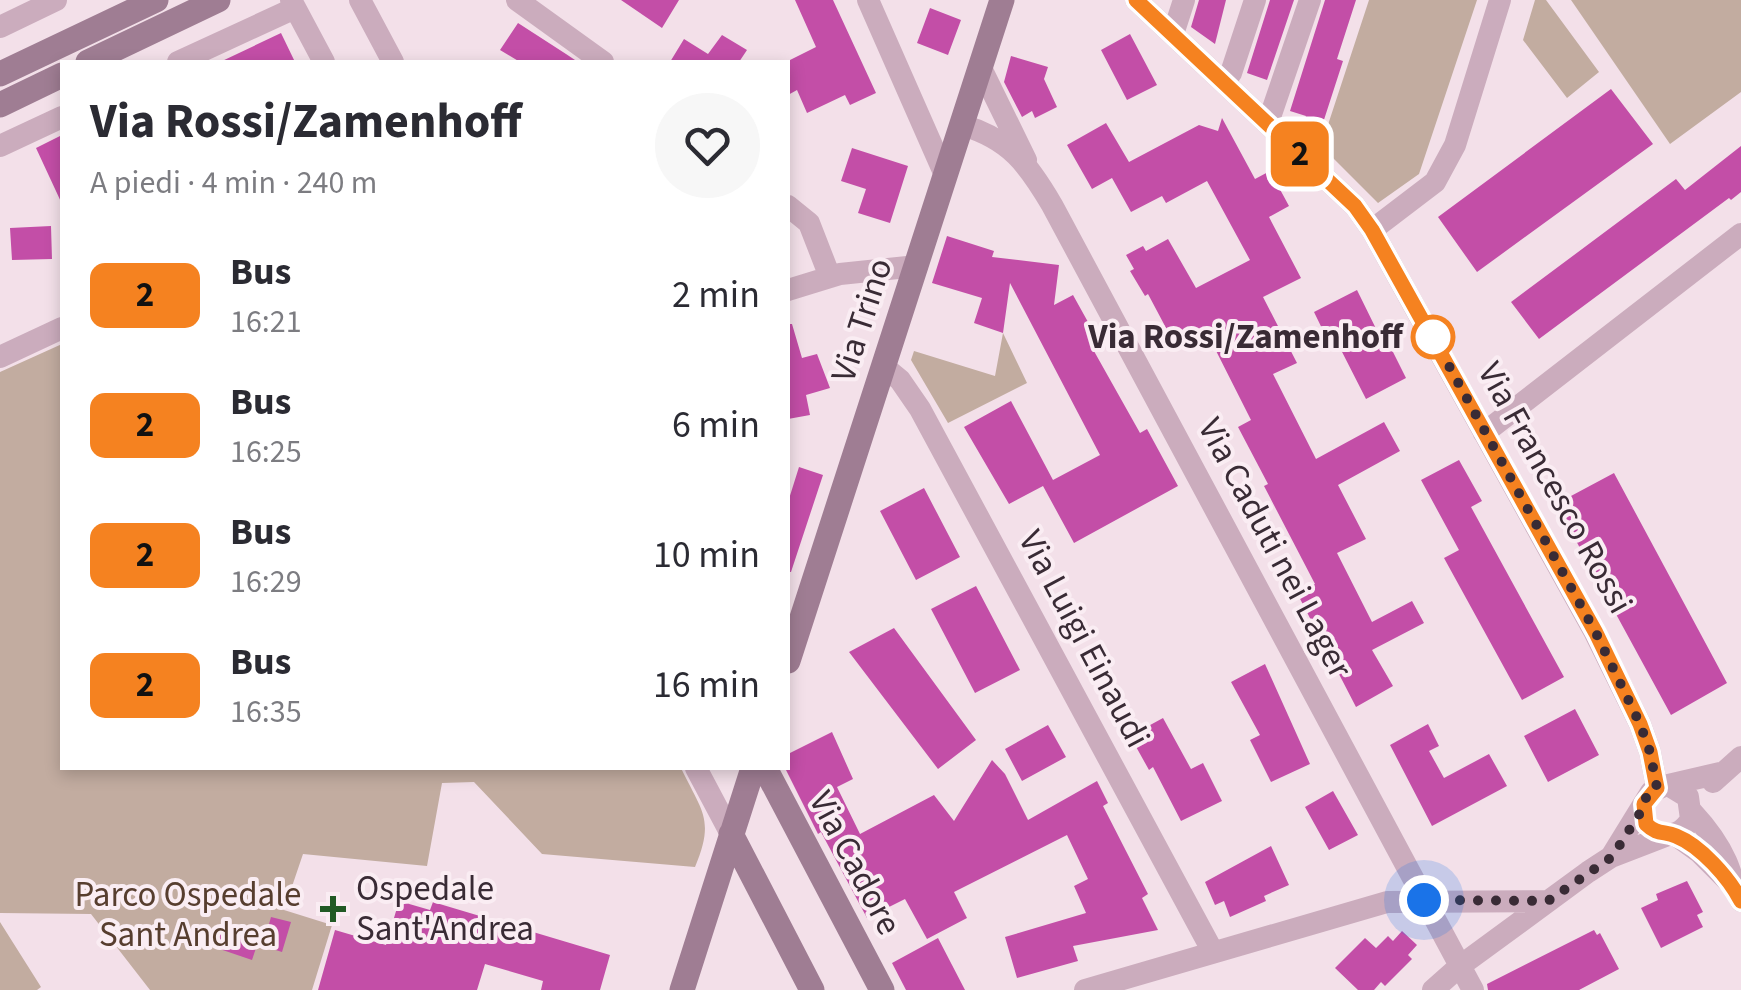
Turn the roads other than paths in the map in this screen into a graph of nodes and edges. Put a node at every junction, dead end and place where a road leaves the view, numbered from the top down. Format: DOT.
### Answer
graph roads {
  1 [pos="56,0"];
  2 [pos="156,0"];
  3 [pos="218,0"];
  4 [pos="360,0"];
  5 [pos="517,0"];
  6 [pos="868,0"];
  7 [pos="1002,0"];
  8 [pos="1136,0"];
  9 [pos="1184,0"];
  10 [pos="1255,0"];
  11 [pos="1310,0"];
  12 [pos="1500,0"];
  13 [pos="293,4"];
  14 [pos="0,26"];
  15 [pos="1174,34"];
  16 [pos="92,60"];
  17 [pos="182,60"];
  18 [pos="323,60"];
  19 [pos="392,60"];
  20 [pos="600,60"];
  21 [pos="980,66"];
  22 [pos="0,74"];
  23 [pos="60,75"];
  24 [pos="1225,82"];
  25 [pos="0,104"];
  26 [pos="60,117"];
  27 [pos="1268,123"];
  28 [pos="962,126"];
  29 [pos="0,146"];
  30 [pos="1027,163"];
  31 [pos="945,174"];
  32 [pos="790,208"];
  33 [pos="1372,230"];
  34 [pos="1741,234"];
  35 [pos="917,266"];
  36 [pos="830,277"];
  37 [pos="790,289"];
  38 [pos="60,329"];
  39 [pos="0,357"];
  40 [pos="883,366"];
  41 [pos="1484,433"];
  42 [pos="790,655"];
  43 [pos="1741,757"];
  44 [pos="697,770"];
  45 [pos="752,770"];
  46 [pos="767,770"];
  47 [pos="1720,773"];
  48 [pos="1664,787"];
  49 [pos="1642,810"];
  50 [pos="1692,810"];
  51 [pos="732,834"];
  52 [pos="1671,835"];
  53 [pos="1612,857"];
  54 [pos="1737,892"];
  55 [pos="1424,900"];
  56 [pos="1548,901"];
  57 [pos="1213,952"];
  58 [pos="1460,966"];
  59 [pos="682,990"];
  60 [pos="812,990"];
  61 [pos="882,990"];
  62 [pos="1085,990"];
  63 [pos="1433,990"];
  64 [pos="1472,990"];
  1 -- 14 [label="street"];
  2 -- 22 [label="main road"];
  3 -- 16 [label="main road"];
  4 -- 19 [label="street"];
  5 -- 20 [label="street"];
  6 -- 31 [label="street"];
  7 -- 21 [label="main road, Via Trino"];
  8 -- 15 [label="street, Via Francesco Rossi"];
  9 -- 15 [label="street"];
  10 -- 24 [label="street"];
  11 -- 27 [label="street"];
  12 -- 33 [label="street"];
  13 -- 17 [label="street"];
  13 -- 18 [label="street"];
  15 -- 24 [label="street, Via Francesco Rossi"];
  21 -- 28 [label="main road, Via Trino"];
  21 -- 30 [label="street, Via Caduti nei Lager"];
  23 -- 25 [label="main road"];
  24 -- 27 [label="street, Via Francesco Rossi"];
  26 -- 29 [label="street"];
  27 -- 33 [label="street, Via Francesco Rossi"];
  28 -- 30 [label="street, Via Caduti nei Lager"];
  28 -- 31 [label="main road, Via Trino"];
  30 -- 55 [label="street, Via Caduti nei Lager"];
  31 -- 35 [label="main road, Via Trino"];
  32 -- 36 [label="street"];
  33 -- 41 [label="street, Via Francesco Rossi"];
  34 -- 41 [label="street"];
  35 -- 36 [label="street"];
  35 -- 40 [label="main road, Via Trino"];
  36 -- 37 [label="street"];
  38 -- 39 [label="street"];
  40 -- 42 [label="main road, Via Trino"];
  40 -- 57 [label="street, Via Luigi Einaudi"];
  41 -- 48 [label="street, Via Francesco Rossi"];
  43 -- 47 [label="street"];
  44 -- 51 [label="street"];
  45 -- 51 [label="main road"];
  46 -- 61 [label="main road, Via Cadore"];
  47 -- 48 [label="street"];
  47 -- 50 [label="street"];
  48 -- 49 [label="street"];
  48 -- 50 [label="street"];
  49 -- 52 [label="street"];
  49 -- 53 [label="street"];
  50 -- 52 [label="street"];
  50 -- 54 [label="street"];
  51 -- 59 [label="main road"];
  51 -- 60 [label="main road"];
  52 -- 53 [label="street"];
  52 -- 54 [label="street"];
  53 -- 56 [label="street"];
  55 -- 56 [label="street"];
  55 -- 57 [label="street"];
  55 -- 58 [label="street, Via Caduti nei Lager"];
  56 -- 58 [label="street"];
  57 -- 62 [label="street"];
  58 -- 63 [label="street"];
  58 -- 64 [label="street, Via Caduti nei Lager"];
}
